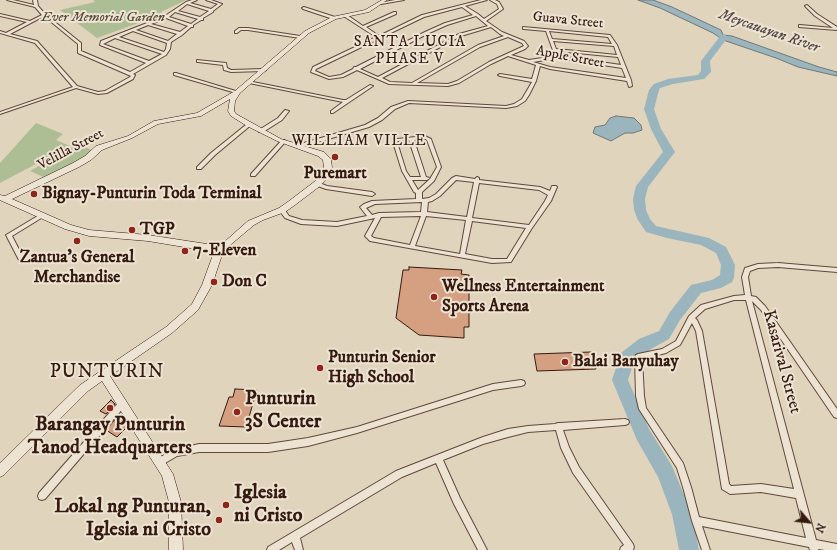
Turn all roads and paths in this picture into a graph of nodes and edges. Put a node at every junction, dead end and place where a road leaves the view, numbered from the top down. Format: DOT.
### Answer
graph roads {
  1 [pos="9,0"];
  2 [pos="35,0"];
  3 [pos="195,0"];
  4 [pos="208,0"];
  5 [pos="402,0"];
  6 [pos="485,0"];
  7 [pos="492,0"];
  8 [pos="383,2"];
  9 [pos="187,3"];
  10 [pos="36,6"];
  11 [pos="463,6"];
  12 [pos="807,6"];
  13 [pos="304,8"];
  14 [pos="175,11"];
  15 [pos="212,11"];
  16 [pos="395,13"];
  17 [pos="0,15"];
  18 [pos="44,15"];
  19 [pos="477,15"];
  20 [pos="346,16"];
  21 [pos="166,17"];
  22 [pos="334,18"];
  23 [pos="202,19"];
  24 [pos="484,21"];
  25 [pos="30,22"];
  26 [pos="148,24"];
  27 [pos="192,26"];
  28 [pos="491,26"];
  29 [pos="800,26"];
  30 [pos="363,27"];
  31 [pos="524,28"];
  32 [pos="837,29"];
  33 [pos="132,30"];
  34 [pos="547,30"];
  35 [pos="0,32"];
  36 [pos="236,32"];
  37 [pos="6,34"];
  38 [pos="181,34"];
  39 [pos="507,36"];
  40 [pos="116,37"];
  41 [pos="300,37"];
  42 [pos="379,37"];
  43 [pos="550,40"];
  44 [pos="169,42"];
  45 [pos="615,45"];
  46 [pos="555,50"];
  47 [pos="164,54"];
  48 [pos="507,55"];
  49 [pos="619,56"];
  50 [pos="557,57"];
  51 [pos="198,61"];
  52 [pos="528,61"];
  53 [pos="150,63"];
  54 [pos="538,65"];
  55 [pos="624,67"];
  56 [pos="355,68"];
  57 [pos="264,70"];
  58 [pos="130,74"];
  59 [pos="175,74"];
  60 [pos="500,75"];
  61 [pos="378,78"];
  62 [pos="629,80"];
  63 [pos="534,81"];
  64 [pos="249,82"];
  65 [pos="412,84"];
  66 [pos="371,86"];
  67 [pos="630,86"];
  68 [pos="76,87"];
  69 [pos="237,92"];
  70 [pos="347,101"];
  71 [pos="287,111"];
  72 [pos="333,112"];
  73 [pos="0,113"];
  74 [pos="249,125"];
  75 [pos="261,131"];
  76 [pos="411,139"];
  77 [pos="284,141"];
  78 [pos="299,146"];
  79 [pos="199,168"];
  80 [pos="254,175"];
  81 [pos="424,178"];
  82 [pos="408,179"];
  83 [pos="432,180"];
  84 [pos="477,180"];
  85 [pos="317,184"];
  86 [pos="554,187"];
  87 [pos="419,192"];
  88 [pos="372,194"];
  89 [pos="551,194"];
  90 [pos="2,198"];
  91 [pos="419,201"];
  92 [pos="426,201"];
  93 [pos="282,210"];
  94 [pos="424,214"];
  95 [pos="379,215"];
  96 [pos="41,216"];
  97 [pos="370,216"];
  98 [pos="469,219"];
  99 [pos="530,226"];
  100 [pos="412,246"];
  101 [pos="222,247"];
  102 [pos="462,256"];
  103 [pos="22,261"];
  104 [pos="837,270"];
  105 [pos="748,297"];
  106 [pos="691,318"];
  107 [pos="103,374"];
  108 [pos="521,383"];
  109 [pos="122,404"];
  110 [pos="837,415"];
  111 [pos="625,422"];
  112 [pos="558,426"];
  113 [pos="438,458"];
  114 [pos="160,462"];
  115 [pos="0,471"];
  116 [pos="800,494"];
  117 [pos="42,496"];
  118 [pos="696,521"];
  119 [pos="295,536"];
  120 [pos="813,547"];
  121 [pos="837,548"];
  122 [pos="176,550"];
  123 [pos="270,550"];
  124 [pos="299,550"];
  125 [pos="483,550"];
  126 [pos="624,550"];
  127 [pos="706,550"];
  1 -- 10 [label="street"];
  2 -- 10 [label="street"];
  3 -- 9 [label="street"];
  4 -- 15 [label="street"];
  5 -- 8 [label="street"];
  6 -- 11 [label="street"];
  7 -- 24 [label="street"];
  8 -- 20 [label="main road, Velilla Street"];
  9 -- 14 [label="street"];
  9 -- 15 [label="street"];
  10 -- 18 [label="street"];
  11 -- 19 [label="street"];
  11 -- 42 [label="street"];
  12 -- 32 [label="street"];
  13 -- 22 [label="street"];
  14 -- 21 [label="street"];
  14 -- 23 [label="street"];
  15 -- 23 [label="street"];
  16 -- 30 [label="street"];
  17 -- 25 [label="street"];
  18 -- 25 [label="street"];
  18 -- 58 [label="street"];
  19 -- 24 [label="street"];
  19 -- 56 [label="street"];
  20 -- 22 [label="main road, Velilla Street"];
  20 -- 30 [label="street"];
  21 -- 26 [label="street"];
  21 -- 27 [label="street"];
  22 -- 41 [label="main road, Velilla Street"];
  23 -- 27 [label="street"];
  24 -- 28 [label="street"];
  25 -- 37 [label="street"];
  26 -- 33 [label="street"];
  26 -- 38 [label="street"];
  27 -- 38 [label="street"];
  28 -- 39 [label="street"];
  28 -- 61 [label="street"];
  29 -- 32 [label="street"];
  30 -- 42 [label="street"];
  31 -- 34 [label="street, Guava Street"];
  33 -- 40 [label="street"];
  33 -- 44 [label="street"];
  34 -- 43 [label="street"];
  34 -- 45 [label="street, Guava Street"];
  35 -- 37 [label="street"];
  36 -- 41 [label="street"];
  37 -- 68 [label="street"];
  38 -- 44 [label="street"];
  39 -- 48 [label="street"];
  39 -- 65 [label="street"];
  40 -- 47 [label="street"];
  40 -- 53 [label="street"];
  41 -- 57 [label="main road, Velilla Street"];
  42 -- 56 [label="street"];
  43 -- 45 [label="street"];
  43 -- 46 [label="street"];
  44 -- 47 [label="street"];
  45 -- 49 [label="street"];
  46 -- 49 [label="street"];
  46 -- 50 [label="street"];
  47 -- 53 [label="street"];
  48 -- 52 [label="street, Apple Street"];
  48 -- 65 [label="street"];
  49 -- 55 [label="street"];
  50 -- 52 [label="street"];
  50 -- 55 [label="street"];
  51 -- 57 [label="street"];
  52 -- 54 [label="street, Apple Street"];
  53 -- 58 [label="street"];
  54 -- 62 [label="street, Apple Street"];
  54 -- 63 [label="street"];
  55 -- 62 [label="street"];
  56 -- 61 [label="street"];
  57 -- 64 [label="main road, Velilla Street"];
  58 -- 68 [label="street"];
  59 -- 69 [label="street"];
  60 -- 63 [label="street"];
  61 -- 65 [label="street"];
  62 -- 67 [label="street"];
  63 -- 78 [label="street"];
  64 -- 69 [label="main road, Velilla Street"];
  64 -- 70 [label="street"];
  66 -- 70 [label="street"];
  68 -- 73 [label="street"];
  69 -- 74 [label="main road"];
  69 -- 90 [label="main road, Velilla Street"];
  70 -- 72 [label="street"];
  71 -- 75 [label="street"];
  74 -- 75 [label="main road"];
  74 -- 79 [label="street"];
  75 -- 77 [label="main road"];
  76 -- 81 [label="street"];
  76 -- 82 [label="street"];
  76 -- 83 [label="street"];
  77 -- 78 [label="main road"];
  77 -- 80 [label="street"];
  78 -- 85 [label="main road"];
  81 -- 82 [label="street"];
  81 -- 83 [label="street"];
  82 -- 87 [label="street"];
  83 -- 87 [label="street"];
  84 -- 89 [label="street"];
  84 -- 92 [label="street"];
  84 -- 98 [label="street"];
  85 -- 88 [label="street"];
  85 -- 93 [label="main road"];
  86 -- 89 [label="street"];
  87 -- 91 [label="street"];
  89 -- 99 [label="street"];
  90 -- 96 [label="main road"];
  91 -- 92 [label="street"];
  91 -- 97 [label="street"];
  92 -- 94 [label="street"];
  93 -- 97 [label="street"];
  93 -- 101 [label="main road"];
  94 -- 95 [label="street"];
  94 -- 98 [label="street"];
  94 -- 100 [label="street"];
  95 -- 97 [label="street"];
  95 -- 100 [label="street"];
  96 -- 101 [label="main road"];
  96 -- 103 [label="street"];
  98 -- 99 [label="street"];
  98 -- 102 [label="street"];
  99 -- 102 [label="street"];
  100 -- 102 [label="street"];
  101 -- 107 [label="main road"];
  104 -- 105 [label="street, Kasarival Street"];
  105 -- 106 [label="street"];
  105 -- 110 [label="street"];
  105 -- 116 [label="street, Kasarival Street"];
  106 -- 116 [label="street"];
  106 -- 118 [label="street"];
  107 -- 109 [label="main road"];
  107 -- 115 [label="main road"];
  108 -- 114 [label="street"];
  109 -- 114 [label="main road"];
  109 -- 117 [label="street"];
  111 -- 112 [label="street"];
  112 -- 113 [label="street"];
  112 -- 126 [label="street"];
  113 -- 119 [label="street"];
  113 -- 125 [label="street"];
  114 -- 122 [label="main road"];
  116 -- 120 [label="street, Kasarival Street"];
  118 -- 120 [label="street"];
  118 -- 127 [label="street"];
  119 -- 123 [label="street"];
  119 -- 124 [label="street"];
  120 -- 121 [label="street"];
}
